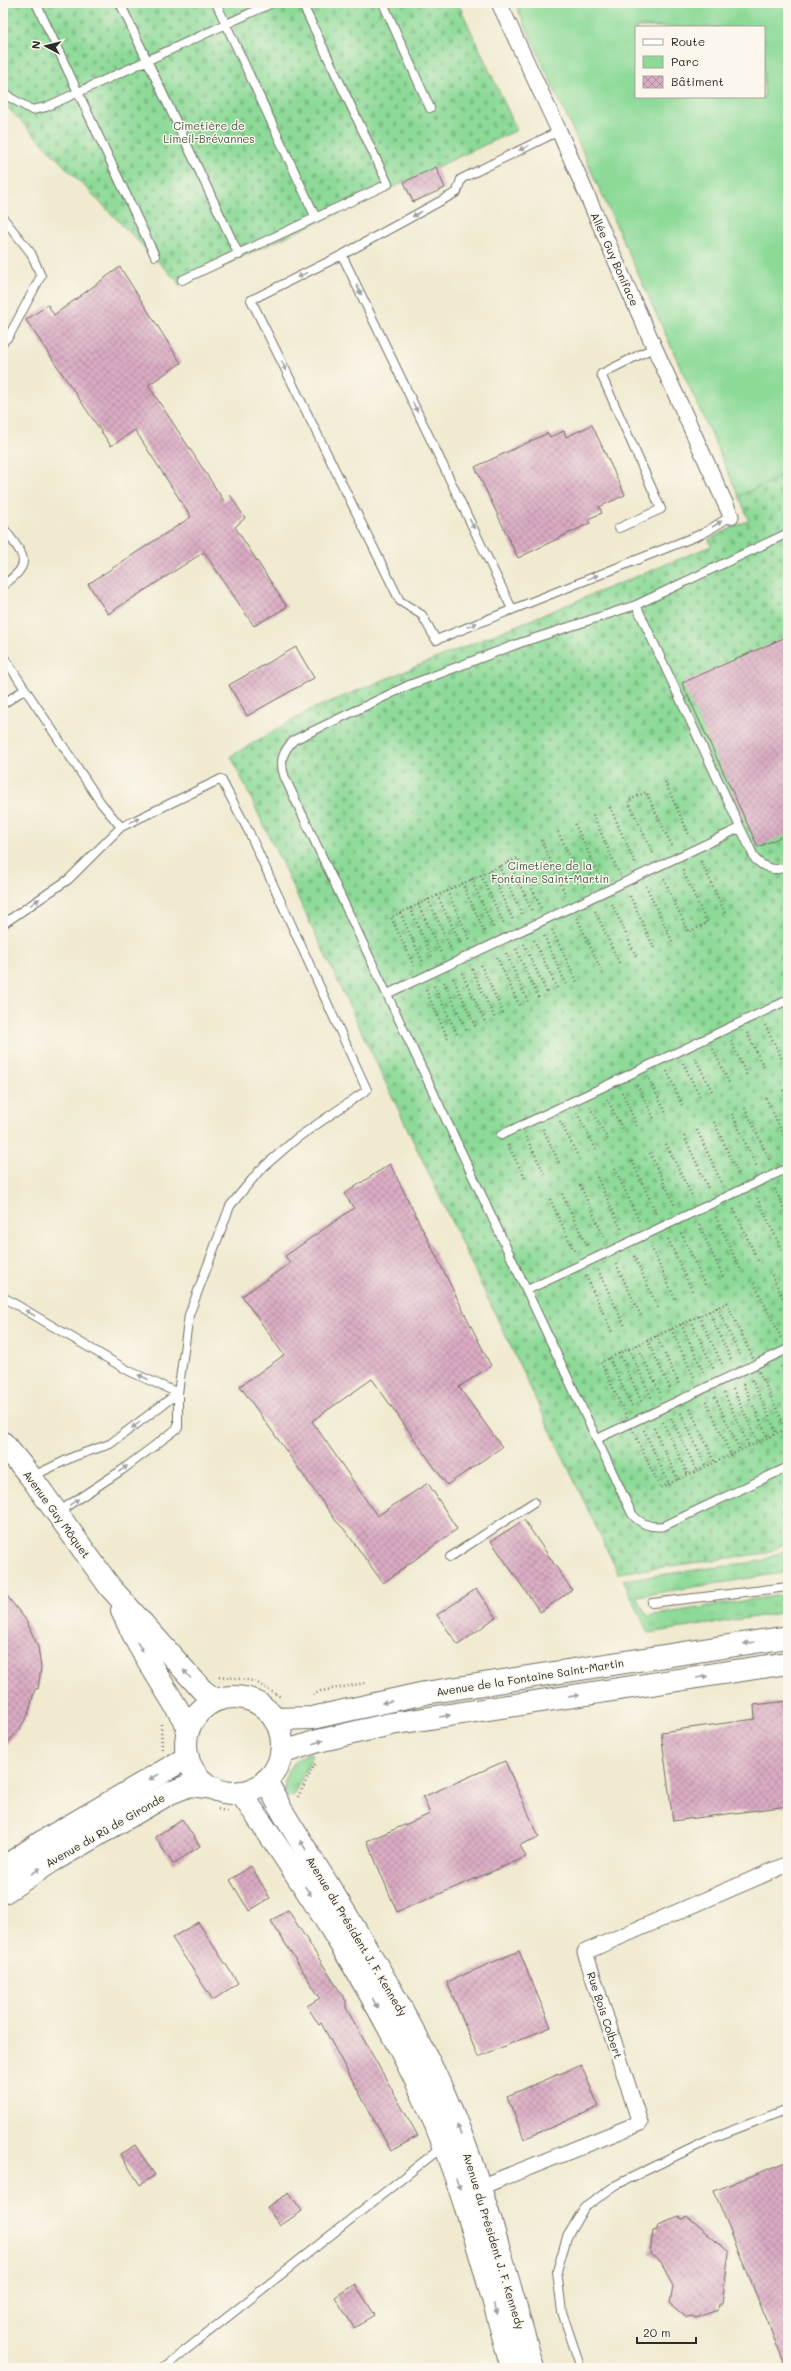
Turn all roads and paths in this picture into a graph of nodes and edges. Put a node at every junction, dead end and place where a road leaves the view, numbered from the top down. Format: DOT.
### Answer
graph roads {
  1 [pos="36,3"];
  2 [pos="120,3"];
  3 [pos="216,3"];
  4 [pos="272,3"];
  5 [pos="302,3"];
  6 [pos="383,3"];
  7 [pos="499,3"];
  8 [pos="226,25"];
  9 [pos="146,60"];
  10 [pos="3,89"];
  11 [pos="78,92"];
  12 [pos="430,108"];
  13 [pos="559,131"];
  14 [pos="3,218"];
  15 [pos="316,218"];
  16 [pos="239,255"];
  17 [pos="342,255"];
  18 [pos="155,256"];
  19 [pos="182,280"];
  20 [pos="3,342"];
  21 [pos="654,347"];
  22 [pos="731,516"];
  23 [pos="3,527"];
  24 [pos="619,528"];
  25 [pos="788,532"];
  26 [pos="3,585"];
  27 [pos="636,605"];
  28 [pos="512,609"];
  29 [pos="3,656"];
  30 [pos="25,689"];
  31 [pos="3,704"];
  32 [pos="122,827"];
  33 [pos="740,828"];
  34 [pos="788,866"];
  35 [pos="547,919"];
  36 [pos="3,924"];
  37 [pos="420,979"];
  38 [pos="578,984"];
  39 [pos="388,994"];
  40 [pos="788,1000"];
  41 [pos="760,1014"];
  42 [pos="742,1022"];
  43 [pos="725,1030"];
  44 [pos="707,1038"];
  45 [pos="449,1041"];
  46 [pos="690,1046"];
  47 [pos="678,1052"];
  48 [pos="662,1060"];
  49 [pos="783,1061"];
  50 [pos="644,1068"];
  51 [pos="764,1068"];
  52 [pos="631,1074"];
  53 [pos="747,1076"];
  54 [pos="617,1081"];
  55 [pos="730,1085"];
  56 [pos="602,1088"];
  57 [pos="783,1090"];
  58 [pos="713,1093"];
  59 [pos="585,1096"];
  60 [pos="766,1098"];
  61 [pos="701,1099"];
  62 [pos="572,1102"];
  63 [pos="788,1102"];
  64 [pos="684,1107"];
  65 [pos="745,1108"];
  66 [pos="554,1110"];
  67 [pos="732,1114"];
  68 [pos="666,1115"];
  69 [pos="538,1118"];
  70 [pos="655,1120"];
  71 [pos="714,1122"];
  72 [pos="520,1126"];
  73 [pos="638,1128"];
  74 [pos="625,1134"];
  75 [pos="502,1135"];
  76 [pos="684,1136"];
  77 [pos="609,1142"];
  78 [pos="666,1144"];
  79 [pos="788,1144"];
  80 [pos="596,1149"];
  81 [pos="650,1153"];
  82 [pos="578,1156"];
  83 [pos="560,1165"];
  84 [pos="788,1168"];
  85 [pos="544,1173"];
  86 [pos="770,1177"];
  87 [pos="526,1180"];
  88 [pos="748,1187"];
  89 [pos="713,1204"];
  90 [pos="696,1211"];
  91 [pos="788,1218"];
  92 [pos="678,1220"];
  93 [pos="782,1252"];
  94 [pos="741,1271"];
  95 [pos="772,1275"];
  96 [pos="724,1279"];
  97 [pos="754,1283"];
  98 [pos="706,1287"];
  99 [pos="527,1290"];
  100 [pos="3,1297"];
  101 [pos="788,1309"];
  102 [pos="787,1350"];
  103 [pos="178,1393"];
  104 [pos="597,1439"];
  105 [pos="3,1443"];
  106 [pos="788,1467"];
  107 [pos="32,1477"];
  108 [pos="534,1502"];
  109 [pos="57,1513"];
  110 [pos="450,1558"];
  111 [pos="110,1587"];
  112 [pos="788,1587"];
  113 [pos="652,1603"];
  114 [pos="788,1637"];
  115 [pos="788,1663"];
  116 [pos="216,1700"];
  117 [pos="274,1718"];
  118 [pos="189,1728"];
  119 [pos="281,1754"];
  120 [pos="188,1757"];
  121 [pos="266,1780"];
  122 [pos="214,1788"];
  123 [pos="240,1792"];
  124 [pos="788,1864"];
  125 [pos="3,1868"];
  126 [pos="3,1892"];
  127 [pos="788,2109"];
  128 [pos="443,2146"];
  129 [pos="480,2187"];
  130 [pos="162,2368"];
  131 [pos="512,2368"];
  132 [pos="532,2368"];
  133 [pos="581,2368"];
  1 -- 11 [label="lane"];
  2 -- 9 [label="lane"];
  3 -- 8 [label="lane"];
  4 -- 8 [label="lane"];
  5 -- 15 [label="lane"];
  6 -- 12 [label="lane"];
  7 -- 13 [label="street, Allée Guy Boniface"];
  8 -- 9 [label="lane"];
  8 -- 15 [label="lane"];
  9 -- 11 [label="lane"];
  9 -- 16 [label="lane"];
  10 -- 11 [label="lane"];
  11 -- 18 [label="lane"];
  13 -- 17 [label="lane, one-way"];
  13 -- 21 [label="street, Allée Guy Boniface"];
  14 -- 20 [label="lane"];
  15 -- 16 [label="lane"];
  16 -- 19 [label="lane"];
  17 -- 28 [label="lane, one-way"];
  17 -- 28 [label="lane, one-way"];
  21 -- 22 [label="street, Allée Guy Boniface"];
  21 -- 24 [label="lane"];
  28 -- 22 [label="lane, one-way"];
  23 -- 26 [label="lane"];
  25 -- 27 [label="lane"];
  27 -- 33 [label="lane"];
  27 -- 39 [label="lane"];
  29 -- 30 [label="lane"];
  30 -- 31 [label="lane"];
  30 -- 32 [label="lane"];
  36 -- 32 [label="lane, one-way"];
  32 -- 103 [label="lane, one-way"];
  33 -- 34 [label="lane"];
  33 -- 35 [label="lane"];
  35 -- 37 [label="lane"];
  35 -- 37 [label="path"];
  35 -- 38 [label="path"];
  37 -- 39 [label="lane"];
  37 -- 45 [label="path"];
  39 -- 99 [label="lane"];
  40 -- 41 [label="lane"];
  41 -- 42 [label="lane"];
  41 -- 49 [label="path"];
  42 -- 43 [label="lane"];
  42 -- 51 [label="path"];
  43 -- 44 [label="lane"];
  43 -- 53 [label="path"];
  44 -- 46 [label="lane"];
  44 -- 55 [label="path"];
  46 -- 47 [label="lane"];
  46 -- 58 [label="path"];
  47 -- 48 [label="lane"];
  47 -- 61 [label="path"];
  48 -- 50 [label="lane"];
  48 -- 64 [label="path"];
  50 -- 52 [label="lane"];
  50 -- 68 [label="path"];
  52 -- 54 [label="lane"];
  52 -- 70 [label="path"];
  54 -- 56 [label="lane"];
  54 -- 73 [label="path"];
  56 -- 59 [label="lane"];
  56 -- 74 [label="path"];
  57 -- 63 [label="path"];
  59 -- 62 [label="lane"];
  59 -- 77 [label="path"];
  60 -- 79 [label="path"];
  62 -- 66 [label="lane"];
  62 -- 80 [label="path"];
  65 -- 86 [label="path"];
  66 -- 69 [label="lane"];
  66 -- 82 [label="path"];
  67 -- 86 [label="path"];
  69 -- 72 [label="lane"];
  69 -- 83 [label="path"];
  71 -- 88 [label="path"];
  72 -- 75 [label="lane"];
  72 -- 85 [label="path"];
  75 -- 87 [label="path"];
  76 -- 89 [label="path"];
  78 -- 90 [label="path"];
  81 -- 92 [label="path"];
  84 -- 86 [label="lane"];
  86 -- 88 [label="lane"];
  86 -- 91 [label="path"];
  88 -- 89 [label="lane"];
  88 -- 93 [label="path"];
  89 -- 90 [label="lane"];
  89 -- 94 [label="path"];
  90 -- 92 [label="lane"];
  90 -- 96 [label="path"];
  92 -- 98 [label="path"];
  92 -- 99 [label="lane"];
  95 -- 101 [label="path"];
  97 -- 102 [label="path"];
  99 -- 104 [label="lane"];
  103 -- 100 [label="lane, one-way"];
  102 -- 104 [label="lane"];
  103 -- 107 [label="lane, one-way"];
  109 -- 103 [label="lane, one-way"];
  104 -- 106 [label="lane"];
  105 -- 107 [label="main road, Avenue Guy Môquet"];
  107 -- 109 [label="main road, Avenue Guy Môquet"];
  108 -- 110 [label="lane"];
  109 -- 111 [label="main road, Avenue Guy Môquet"];
  116 -- 111 [label="main road, Avenue Guy Môquet, one-way"];
  111 -- 118 [label="main road, Avenue Guy Môquet, one-way"];
  112 -- 113 [label="lane"];
  114 -- 117 [label="main road, Avenue de la Fontaine Saint-Martin, one-way"];
  119 -- 115 [label="main road, one-way"];
  116 -- 117 [label="main road"];
  116 -- 118 [label="main road"];
  117 -- 119 [label="main road"];
  118 -- 120 [label="main road"];
  119 -- 121 [label="main road"];
  120 -- 122 [label="main road"];
  120 -- 125 [label="main road, Avenue du Rû de Gironde, one-way"];
  121 -- 123 [label="main road"];
  129 -- 121 [label="main road, Avenue du Président J. F. Kennedy, one-way"];
  122 -- 123 [label="main road"];
  126 -- 122 [label="main road, Avenue du Rû de Gironde, one-way"];
  123 -- 128 [label="main road, Avenue du Président J. F. Kennedy, one-way"];
  124 -- 129 [label="street, Rue Bois Colbert"];
  127 -- 133 [label="lane"];
  128 -- 130 [label="lane"];
  128 -- 131 [label="main road, Avenue du Président J. F. Kennedy, one-way"];
  129 -- 132 [label="main road, Avenue du Président J. F. Kennedy"];
}
